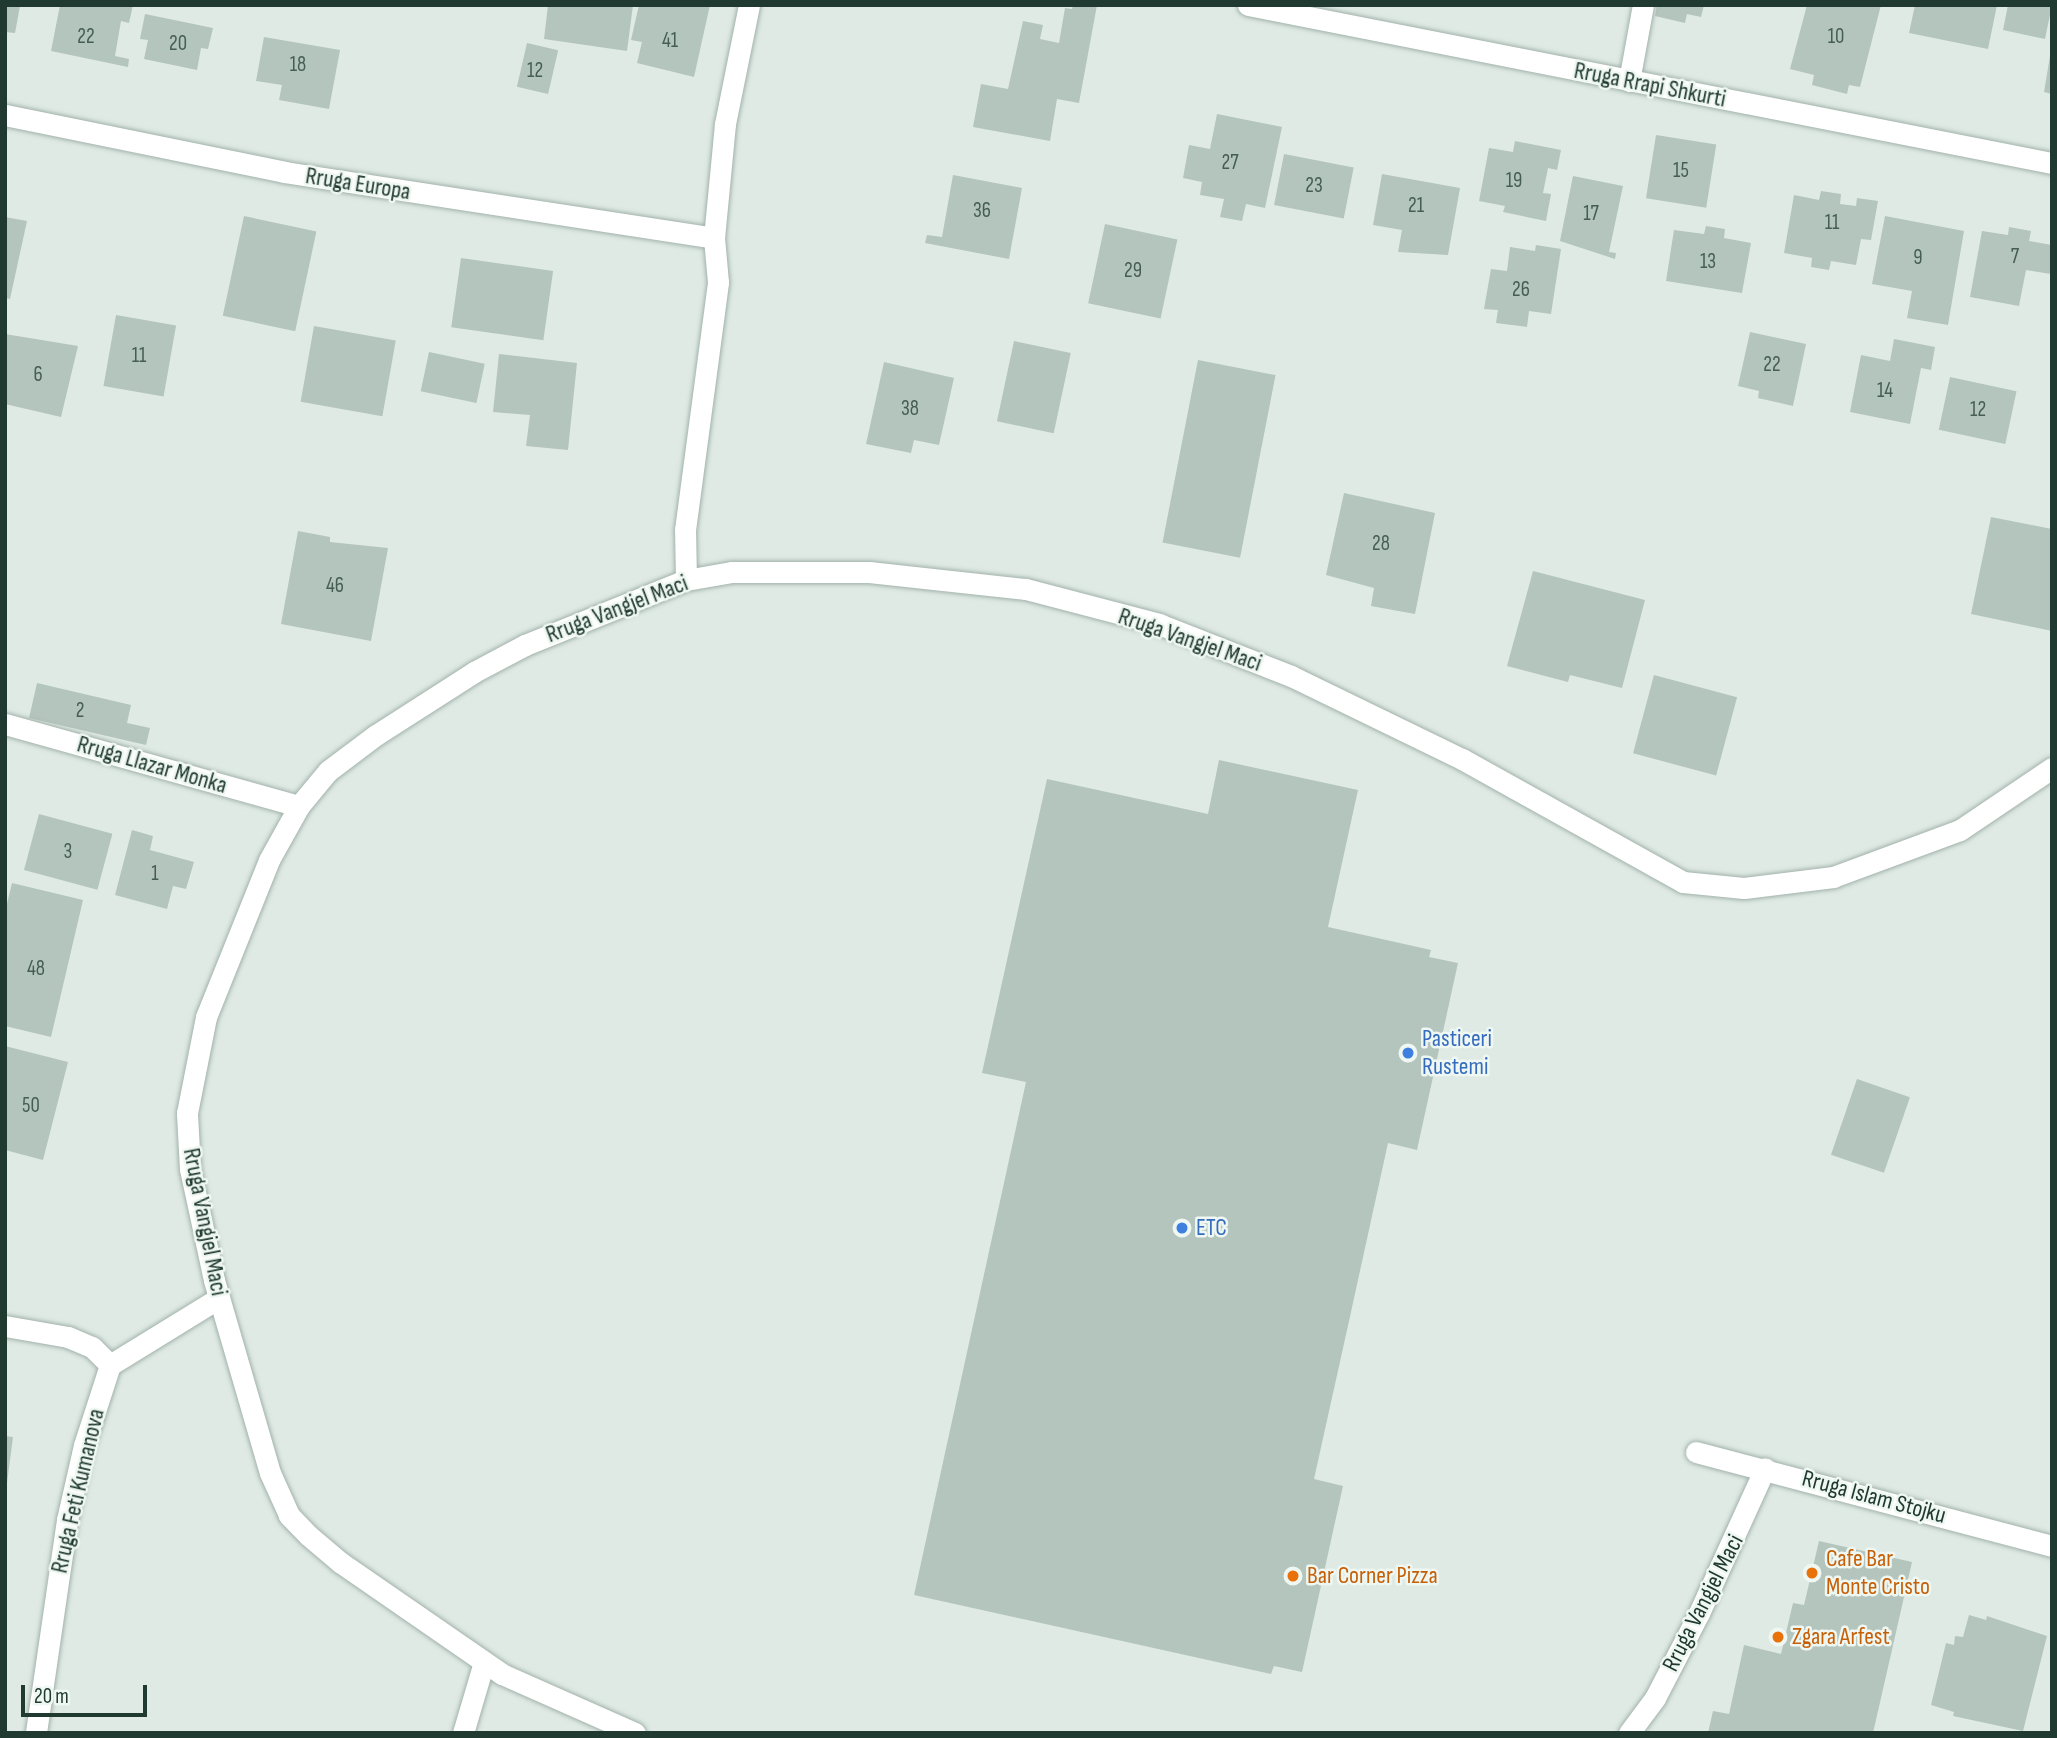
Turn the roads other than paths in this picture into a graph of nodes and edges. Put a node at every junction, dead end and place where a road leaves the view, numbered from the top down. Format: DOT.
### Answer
graph roads {
  1 [pos="749,5"];
  2 [pos="1248,5"];
  3 [pos="1643,5"];
  4 [pos="1629,81"];
  5 [pos="5,115"];
  6 [pos="2052,163"];
  7 [pos="714,238"];
  8 [pos="686,580"];
  9 [pos="5,724"];
  10 [pos="2052,768"];
  11 [pos="299,806"];
  12 [pos="219,1298"];
  13 [pos="5,1326"];
  14 [pos="110,1365"];
  15 [pos="1696,1452"];
  16 [pos="1765,1468"];
  17 [pos="2052,1546"];
  18 [pos="484,1662"];
  19 [pos="36,1733"];
  20 [pos="463,1733"];
  21 [pos="635,1733"];
  22 [pos="1629,1733"];
  1 -- 7 [label="street"];
  2 -- 4 [label="street, Rruga Rrapi Shkurti"];
  3 -- 4 [label="street"];
  4 -- 6 [label="street, Rruga Rrapi Shkurti"];
  5 -- 7 [label="street, Rruga Europa"];
  7 -- 8 [label="street"];
  8 -- 10 [label="street, Rruga Vangjel Maci"];
  8 -- 11 [label="street, Rruga Vangjel Maci"];
  9 -- 11 [label="street, Rruga Llazar Monka"];
  11 -- 12 [label="street, Rruga Vangjel Maci"];
  12 -- 14 [label="street"];
  12 -- 18 [label="street, Rruga Vangjel Maci"];
  13 -- 14 [label="street"];
  14 -- 19 [label="street, Rruga Feti Kumanova"];
  15 -- 16 [label="street, Rruga Islam Stojku"];
  16 -- 17 [label="street, Rruga Islam Stojku"];
  16 -- 22 [label="street, Rruga Vangjel Maci"];
  18 -- 20 [label="street"];
  18 -- 21 [label="street, Rruga Vangjel Maci"];
}
